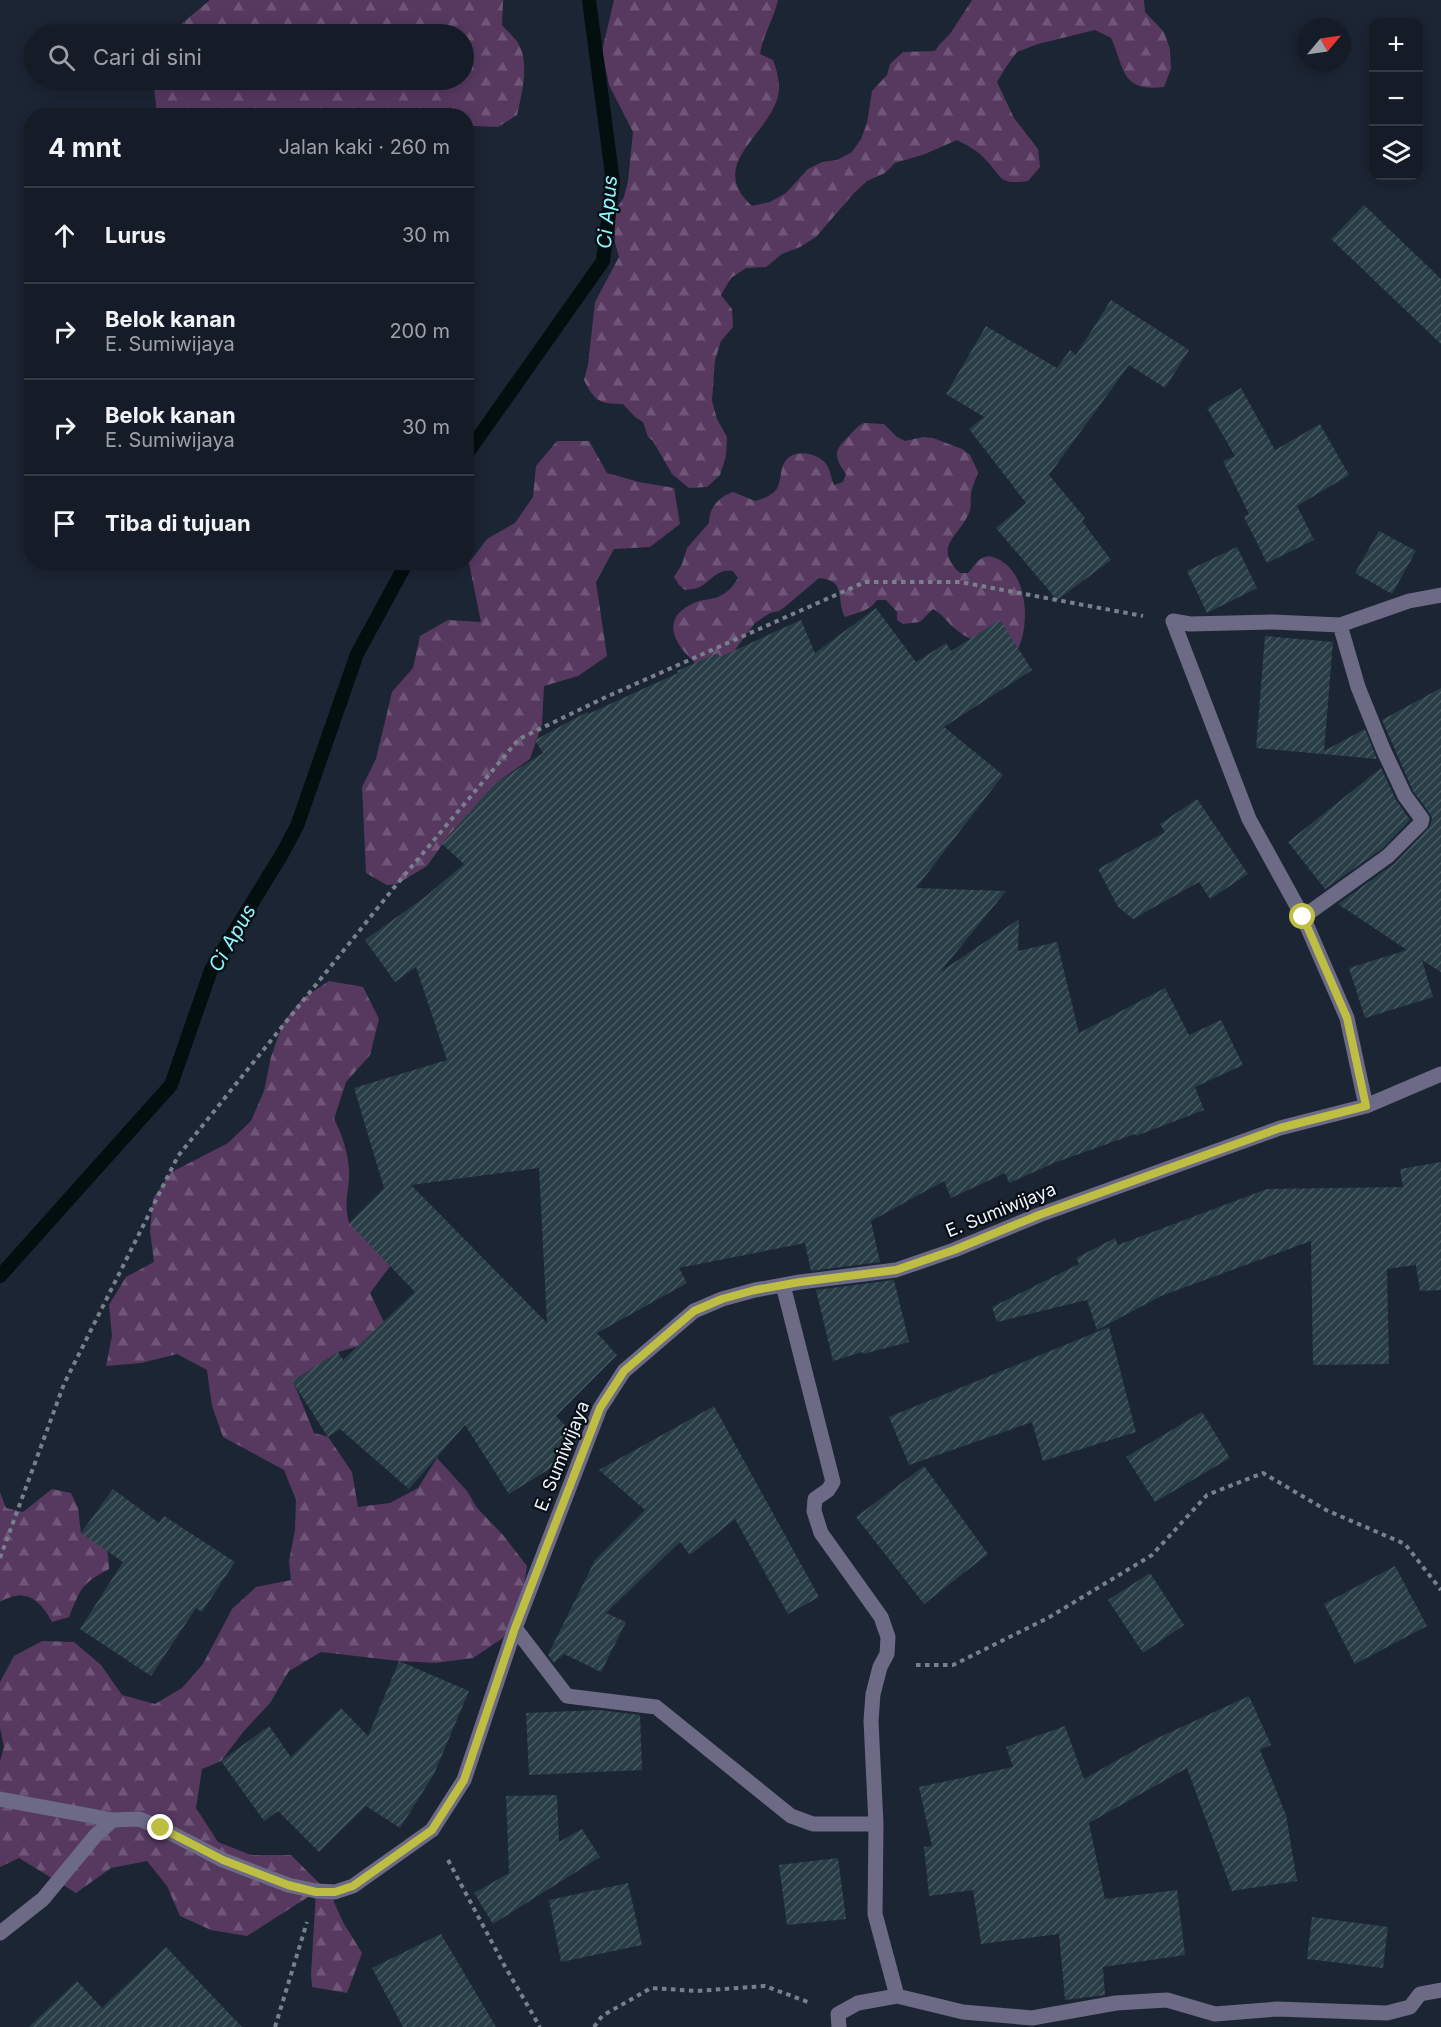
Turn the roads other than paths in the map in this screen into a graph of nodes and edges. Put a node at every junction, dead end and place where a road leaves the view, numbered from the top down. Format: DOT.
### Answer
graph roads {
  1 [pos="1441,595"];
  2 [pos="1340,625"];
  3 [pos="1303,917"];
  4 [pos="1441,1074"];
  5 [pos="1366,1106"];
  6 [pos="783,1286"];
  7 [pos="515,1628"];
  8 [pos="0,1799"];
  9 [pos="113,1820"];
  10 [pos="876,1824"];
  11 [pos="0,1933"];
  12 [pos="1441,1990"];
  13 [pos="897,1996"];
  14 [pos="838,2021"];
  1 -- 2 [label="street"];
  2 -- 3 [label="street"];
  2 -- 3 [label="street"];
  3 -- 5 [label="street"];
  4 -- 5 [label="street, E. Sumiwijaya"];
  5 -- 6 [label="street, E. Sumiwijaya"];
  6 -- 7 [label="street, E. Sumiwijaya"];
  6 -- 10 [label="street"];
  7 -- 9 [label="street, E. Sumiwijaya"];
  7 -- 10 [label="street"];
  8 -- 9 [label="street, E. Sumiwijaya"];
  9 -- 11 [label="street"];
  10 -- 13 [label="street"];
  12 -- 13 [label="street"];
  13 -- 14 [label="street"];
}
